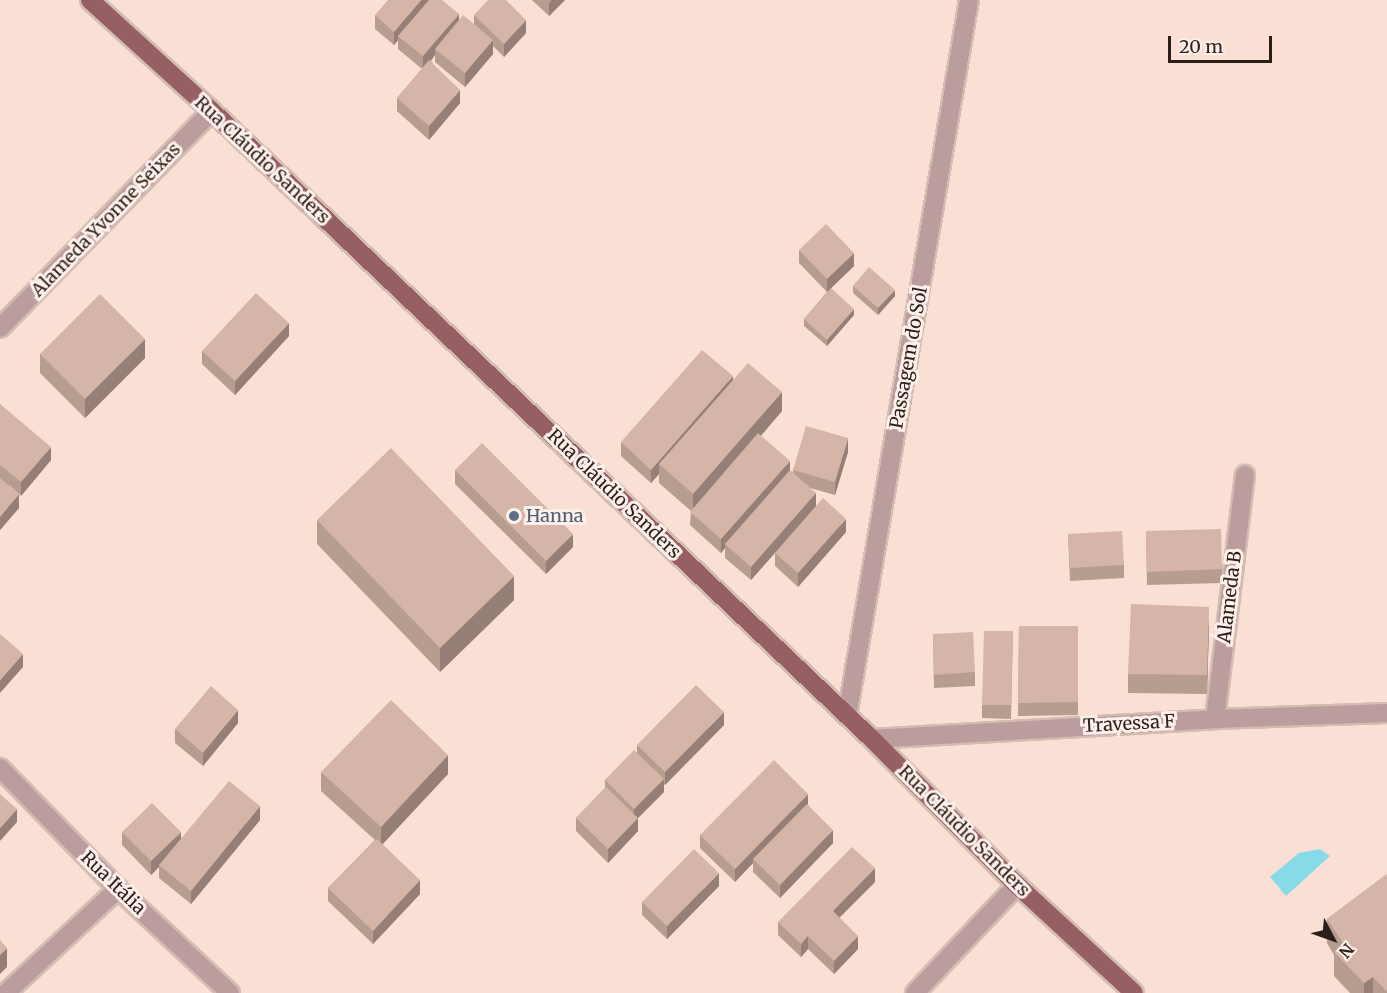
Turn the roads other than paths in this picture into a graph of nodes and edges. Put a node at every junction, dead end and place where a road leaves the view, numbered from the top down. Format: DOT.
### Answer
graph roads {
  1 [pos="90,0"];
  2 [pos="969,0"];
  3 [pos="212,111"];
  4 [pos="0,328"];
  5 [pos="1245,475"];
  6 [pos="1387,713"];
  7 [pos="847,716"];
  8 [pos="1215,719"];
  9 [pos="872,739"];
  10 [pos="0,768"];
  11 [pos="1017,885"];
  12 [pos="118,889"];
  13 [pos="6,993"];
  14 [pos="230,993"];
  15 [pos="915,993"];
  16 [pos="1134,993"];
  1 -- 3 [label="main road, Rua Cláudio Sanders"];
  2 -- 7 [label="street, Passagem do Sol"];
  3 -- 4 [label="street, Alameda Yvonne Seixas"];
  3 -- 7 [label="main road, Rua Cláudio Sanders"];
  5 -- 8 [label="street, Alameda B"];
  6 -- 8 [label="street, Travessa F"];
  7 -- 9 [label="main road, Rua Cláudio Sanders"];
  8 -- 9 [label="street, Travessa F"];
  9 -- 11 [label="main road, Rua Cláudio Sanders"];
  10 -- 12 [label="street, Rua Itália"];
  11 -- 15 [label="street"];
  11 -- 16 [label="main road, Rua Cláudio Sanders"];
  12 -- 13 [label="street"];
  12 -- 14 [label="street, Rua Itália"];
}
